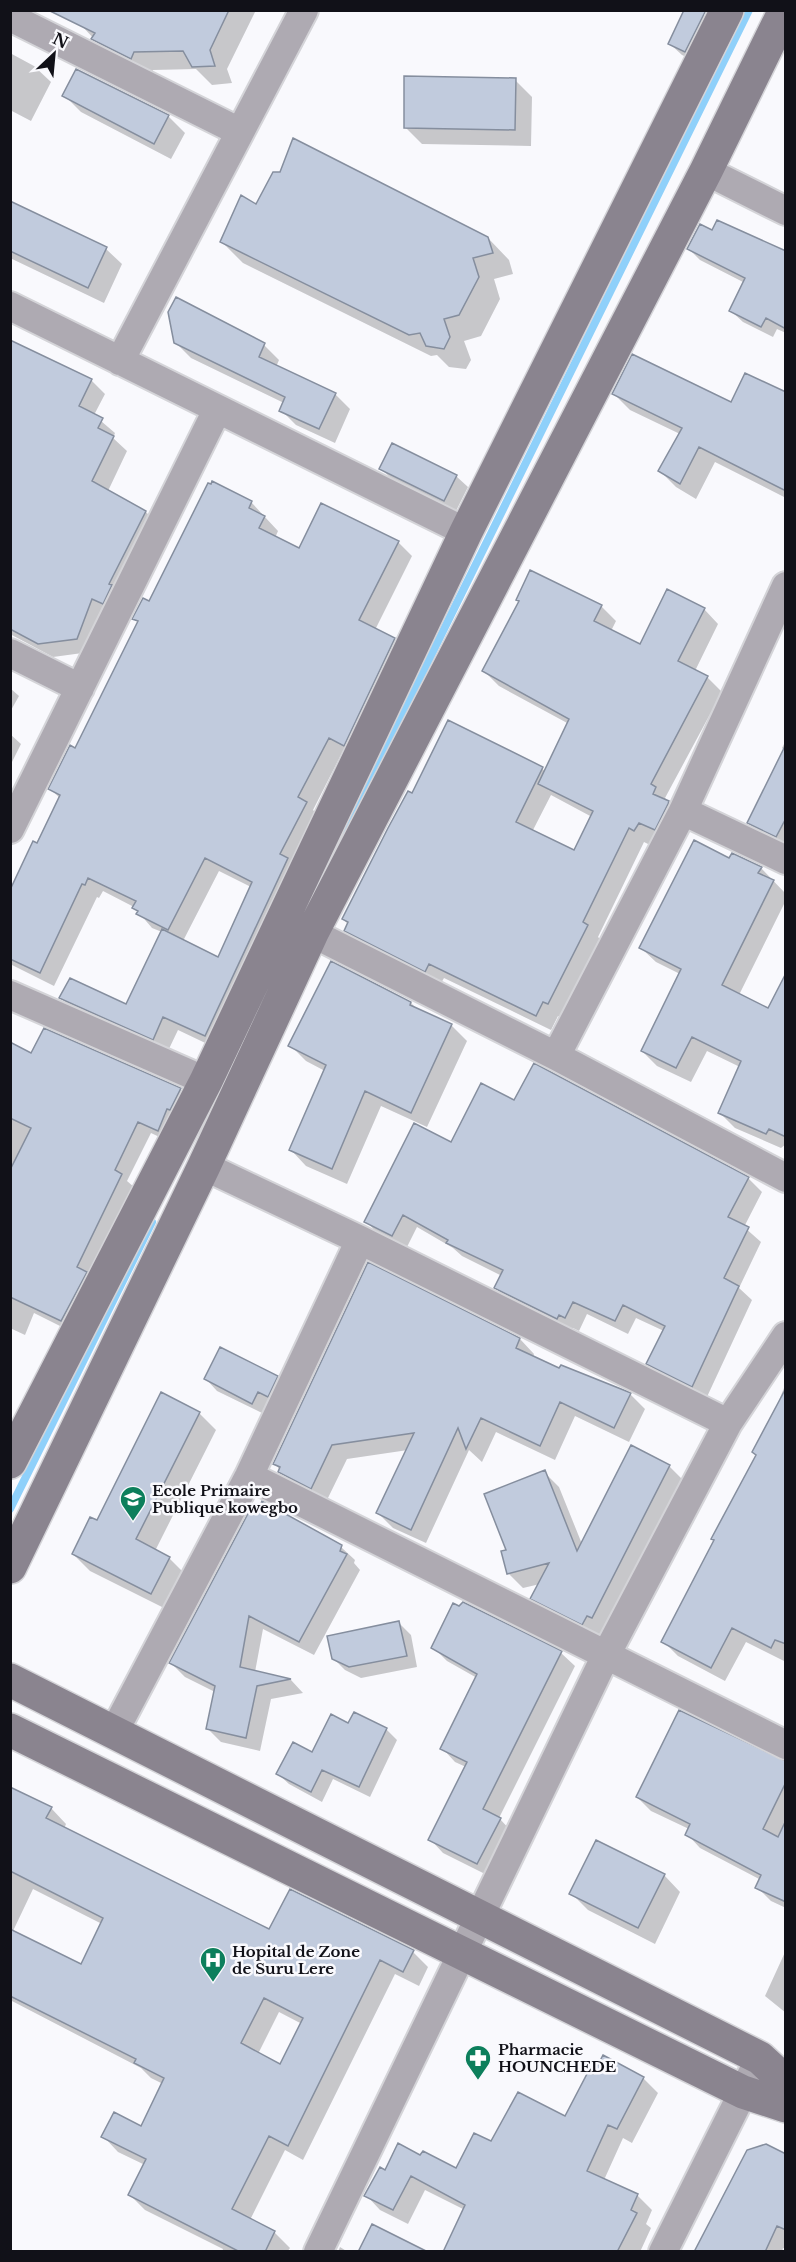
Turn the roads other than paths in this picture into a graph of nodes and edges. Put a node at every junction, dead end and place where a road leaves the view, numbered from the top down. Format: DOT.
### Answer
graph roads {
  1 [pos="304,10"];
  2 [pos="727,10"];
  3 [pos="785,10"];
  4 [pos="10,17"];
  5 [pos="240,132"];
  6 [pos="706,171"];
  7 [pos="786,211"];
  8 [pos="10,306"];
  9 [pos="120,362"];
  10 [pos="217,410"];
  11 [pos="466,532"];
  12 [pos="786,586"];
  13 [pos="10,653"];
  14 [pos="80,688"];
  15 [pos="683,811"];
  16 [pos="10,830"];
  17 [pos="786,861"];
  18 [pos="312,933"];
  19 [pos="10,995"];
  20 [pos="556,1056"];
  21 [pos="207,1081"];
  22 [pos="204,1166"];
  23 [pos="786,1178"];
  24 [pos="360,1240"];
  25 [pos="786,1336"];
  26 [pos="728,1423"];
  27 [pos="10,1462"];
  28 [pos="249,1476"];
  29 [pos="10,1567"];
  30 [pos="605,1657"];
  31 [pos="10,1680"];
  32 [pos="10,1730"];
  33 [pos="114,1732"];
  34 [pos="786,1744"];
  35 [pos="481,1919"];
  36 [pos="462,1952"];
  37 [pos="760,2058"];
  38 [pos="786,2082"];
  39 [pos="742,2092"];
  40 [pos="786,2106"];
  41 [pos="318,2252"];
  42 [pos="663,2252"];
  1 -- 5 [label="street"];
  2 -- 11 [label="street"];
  3 -- 6 [label="street"];
  4 -- 5 [label="street"];
  5 -- 9 [label="street"];
  6 -- 7 [label="street"];
  6 -- 18 [label="street"];
  8 -- 9 [label="street"];
  9 -- 10 [label="street"];
  10 -- 11 [label="street"];
  10 -- 14 [label="street"];
  11 -- 21 [label="street"];
  12 -- 15 [label="street"];
  13 -- 14 [label="street"];
  14 -- 16 [label="street"];
  15 -- 17 [label="street"];
  15 -- 20 [label="street"];
  18 -- 20 [label="street"];
  18 -- 22 [label="street"];
  19 -- 21 [label="street"];
  20 -- 23 [label="street"];
  21 -- 27 [label="street"];
  22 -- 24 [label="street"];
  22 -- 29 [label="street"];
  24 -- 26 [label="street"];
  24 -- 28 [label="street"];
  25 -- 26 [label="street"];
  26 -- 30 [label="street"];
  28 -- 30 [label="street"];
  28 -- 33 [label="street"];
  30 -- 34 [label="street"];
  30 -- 35 [label="street"];
  31 -- 33 [label="street"];
  32 -- 36 [label="street"];
  33 -- 35 [label="street"];
  35 -- 36 [label="street"];
  35 -- 37 [label="street"];
  36 -- 39 [label="street"];
  36 -- 41 [label="street"];
  37 -- 38 [label="street"];
  37 -- 39 [label="street"];
  39 -- 40 [label="street"];
  39 -- 42 [label="street"];
}
